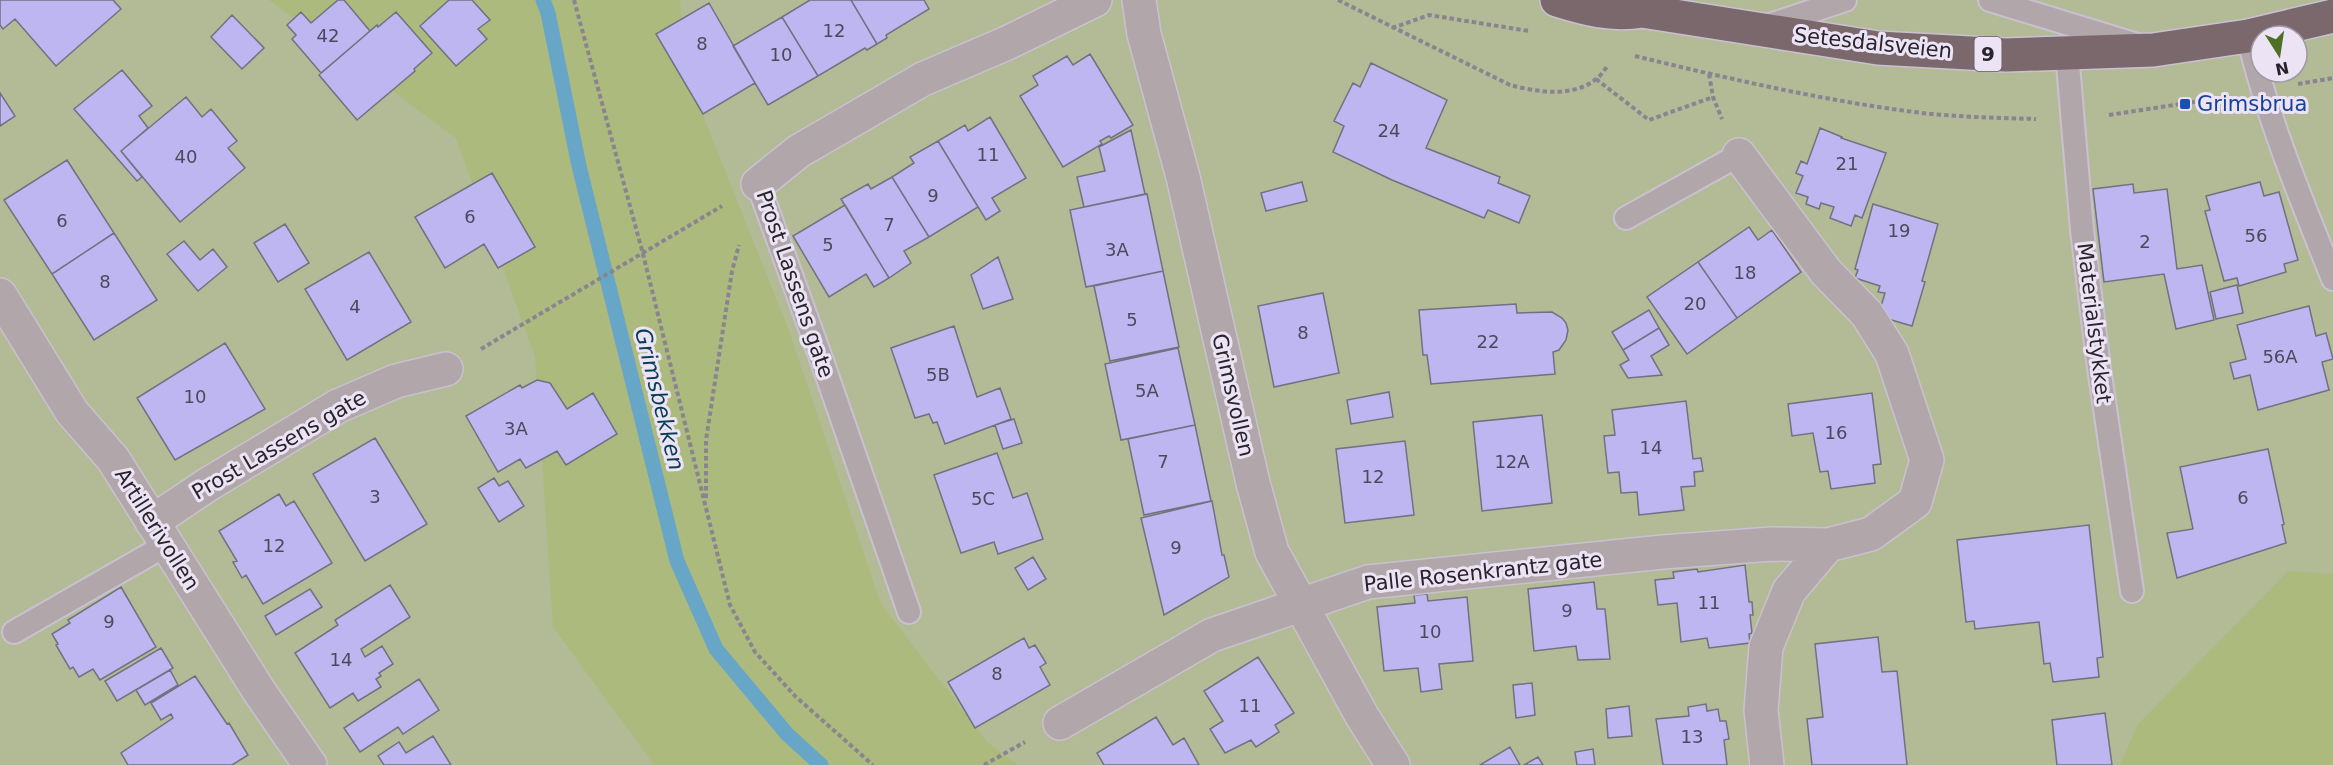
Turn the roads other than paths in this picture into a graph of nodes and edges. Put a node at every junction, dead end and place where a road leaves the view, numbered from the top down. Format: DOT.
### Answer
graph roads {
  1 [pos="1095,0"];
  2 [pos="1139,0"];
  3 [pos="1557,0"];
  4 [pos="1845,0"];
  5 [pos="1990,0"];
  6 [pos="1640,4"];
  7 [pos="2333,16"];
  8 [pos="1756,30"];
  9 [pos="2248,36"];
  10 [pos="2153,50"];
  11 [pos="2067,53"];
  12 [pos="1739,155"];
  13 [pos="758,184"];
  14 [pos="1626,218"];
  15 [pos="2333,279"];
  16 [pos="0,296"];
  17 [pos="446,369"];
  18 [pos="159,533"];
  19 [pos="1828,546"];
  20 [pos="2132,591"];
  21 [pos="1301,603"];
  22 [pos="909,612"];
  23 [pos="14,632"];
  24 [pos="1060,723"];
  25 [pos="310,765"];
  26 [pos="1393,765"];
  27 [pos="1767,765"];
  1 -- 13 [label="street, Prost Lassens gate"];
  2 -- 21 [label="street, Grimsvollen"];
  3 -- 6 [label="highway, Setesdalsveien / 9"];
  4 -- 8 [label="lane"];
  5 -- 10 [label="lane"];
  6 -- 8 [label="highway, Setesdalsveien / 9"];
  7 -- 9 [label="highway, Setesdalsveien / 9"];
  8 -- 11 [label="highway, Setesdalsveien / 9"];
  9 -- 10 [label="highway, Setesdalsveien / 9"];
  9 -- 15 [label="lane"];
  10 -- 11 [label="highway, Setesdalsveien / 9"];
  11 -- 20 [label="lane, Materialstykket"];
  12 -- 14 [label="lane, Palle Rosenkrantz gate"];
  12 -- 19 [label="street, Palle Rosenkrantz gate"];
  13 -- 22 [label="lane, Prost Lassens gate"];
  16 -- 18 [label="street, Artillerivollen"];
  17 -- 18 [label="street, Prost Lassens gate"];
  18 -- 23 [label="lane"];
  18 -- 25 [label="street, Artillerivollen"];
  19 -- 21 [label="street, Palle Rosenkrantz gate"];
  19 -- 27 [label="street"];
  21 -- 24 [label="street, Palle Rosenkrantz gate"];
  21 -- 26 [label="street, Grimsvollen"];
}
